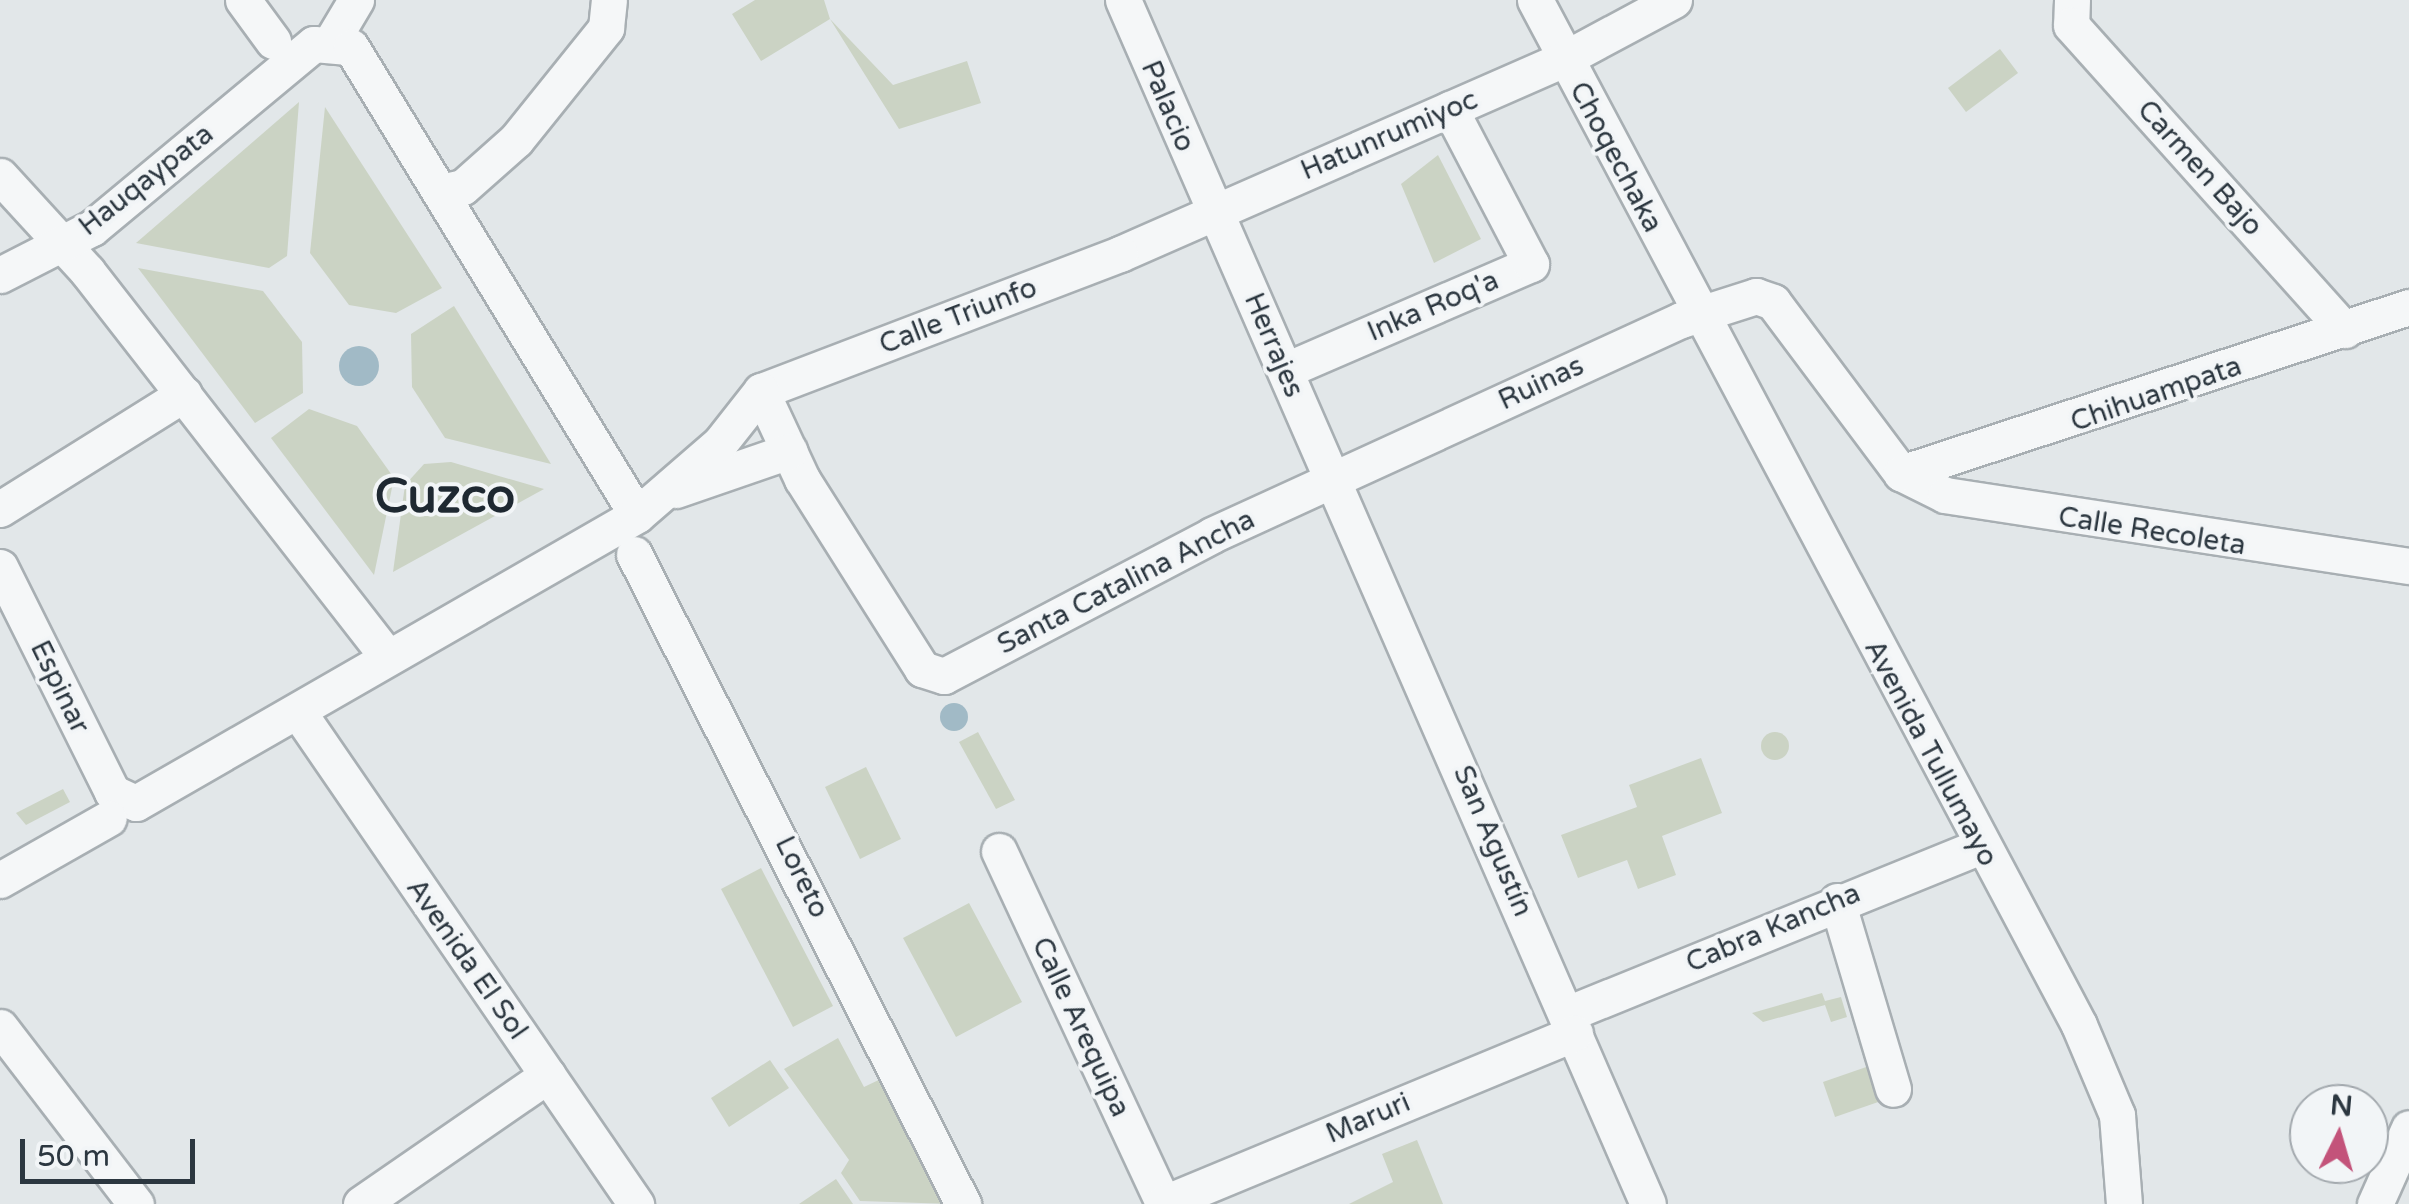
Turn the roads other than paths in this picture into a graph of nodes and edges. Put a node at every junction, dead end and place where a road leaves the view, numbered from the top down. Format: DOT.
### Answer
graph roads {
  1 [pos="244,0"];
  2 [pos="356,0"];
  3 [pos="609,0"];
  4 [pos="1123,0"];
  5 [pos="1535,0"];
  6 [pos="1674,0"];
  7 [pos="2072,0"];
  8 [pos="273,41"];
  9 [pos="331,42"];
  10 [pos="1564,59"];
  11 [pos="1450,109"];
  12 [pos="0,176"];
  13 [pos="444,191"];
  14 [pos="1214,212"];
  15 [pos="59,247"];
  16 [pos="0,275"];
  17 [pos="2409,307"];
  18 [pos="1700,312"];
  19 [pos="2345,330"];
  20 [pos="1286,370"];
  21 [pos="761,392"];
  22 [pos="184,394"];
  23 [pos="789,451"];
  24 [pos="1901,474"];
  25 [pos="1330,481"];
  26 [pos="666,494"];
  27 [pos="0,509"];
  28 [pos="638,515"];
  29 [pos="634,554"];
  30 [pos="0,566"];
  31 [pos="2409,566"];
  32 [pos="388,657"];
  33 [pos="288,719"];
  34 [pos="118,810"];
  35 [pos="1980,846"];
  36 [pos="999,851"];
  37 [pos="0,880"];
  38 [pos="1837,901"];
  39 [pos="1571,1023"];
  40 [pos="0,1027"];
  41 [pos="539,1081"];
  42 [pos="1893,1090"];
  43 [pos="2409,1128"];
  44 [pos="136,1204"];
  45 [pos="361,1204"];
  46 [pos="611,1204"];
  47 [pos="636,1204"];
  48 [pos="963,1204"];
  49 [pos="1162,1204"];
  50 [pos="1648,1204"];
  51 [pos="2124,1204"];
  52 [pos="2375,1204"];
  1 -- 8 [label="street"];
  2 -- 9 [label="street"];
  3 -- 13 [label="street"];
  4 -- 14 [label="street, Palacio"];
  5 -- 10 [label="street, Choqechaka"];
  6 -- 10 [label="street, Hatunrumiyoc"];
  7 -- 19 [label="street, Carmen Bajo"];
  9 -- 13 [label="street"];
  9 -- 15 [label="street, Hauqaypata"];
  10 -- 11 [label="street, Hatunrumiyoc"];
  10 -- 18 [label="street, Choqechaka"];
  11 -- 14 [label="street, Hatunrumiyoc"];
  11 -- 20 [label="street, Inka Roq'a"];
  12 -- 15 [label="street"];
  13 -- 28 [label="street"];
  14 -- 20 [label="street, Herrajes"];
  14 -- 21 [label="street, Calle Triunfo"];
  15 -- 16 [label="street"];
  15 -- 22 [label="street, Hauqaypata"];
  17 -- 19 [label="street, Chihuampata"];
  18 -- 24 [label="street, Ruinas"];
  18 -- 25 [label="street, Ruinas"];
  18 -- 35 [label="street, Avenida Tullumayo"];
  19 -- 24 [label="street, Chihuampata"];
  20 -- 25 [label="street, Herrajes"];
  21 -- 23 [label="street"];
  21 -- 26 [label="street"];
  22 -- 27 [label="street"];
  22 -- 32 [label="street, Hauqaypata"];
  23 -- 25 [label="street, Santa Catalina Ancha"];
  23 -- 26 [label="street"];
  24 -- 31 [label="street, Calle Recoleta"];
  25 -- 39 [label="street, San Agustín"];
  26 -- 28 [label="street"];
  28 -- 32 [label="street"];
  29 -- 48 [label="street, Loreto"];
  30 -- 34 [label="street, Espinar"];
  32 -- 33 [label="street"];
  33 -- 34 [label="street"];
  33 -- 41 [label="street, Avenida El Sol"];
  34 -- 37 [label="street"];
  35 -- 38 [label="street, Cabra Kancha"];
  35 -- 51 [label="street, Avenida Tullumayo"];
  36 -- 49 [label="street, Calle Arequipa"];
  38 -- 39 [label="street, Cabra Kancha"];
  38 -- 42 [label="street"];
  39 -- 49 [label="street, Maruri"];
  39 -- 50 [label="street, San Agustín"];
  40 -- 44 [label="street"];
  41 -- 45 [label="street"];
  41 -- 46 [label="street, Avenida El Sol"];
  41 -- 47 [label="street, Avenida El Sol"];
  43 -- 52 [label="street"];
}
